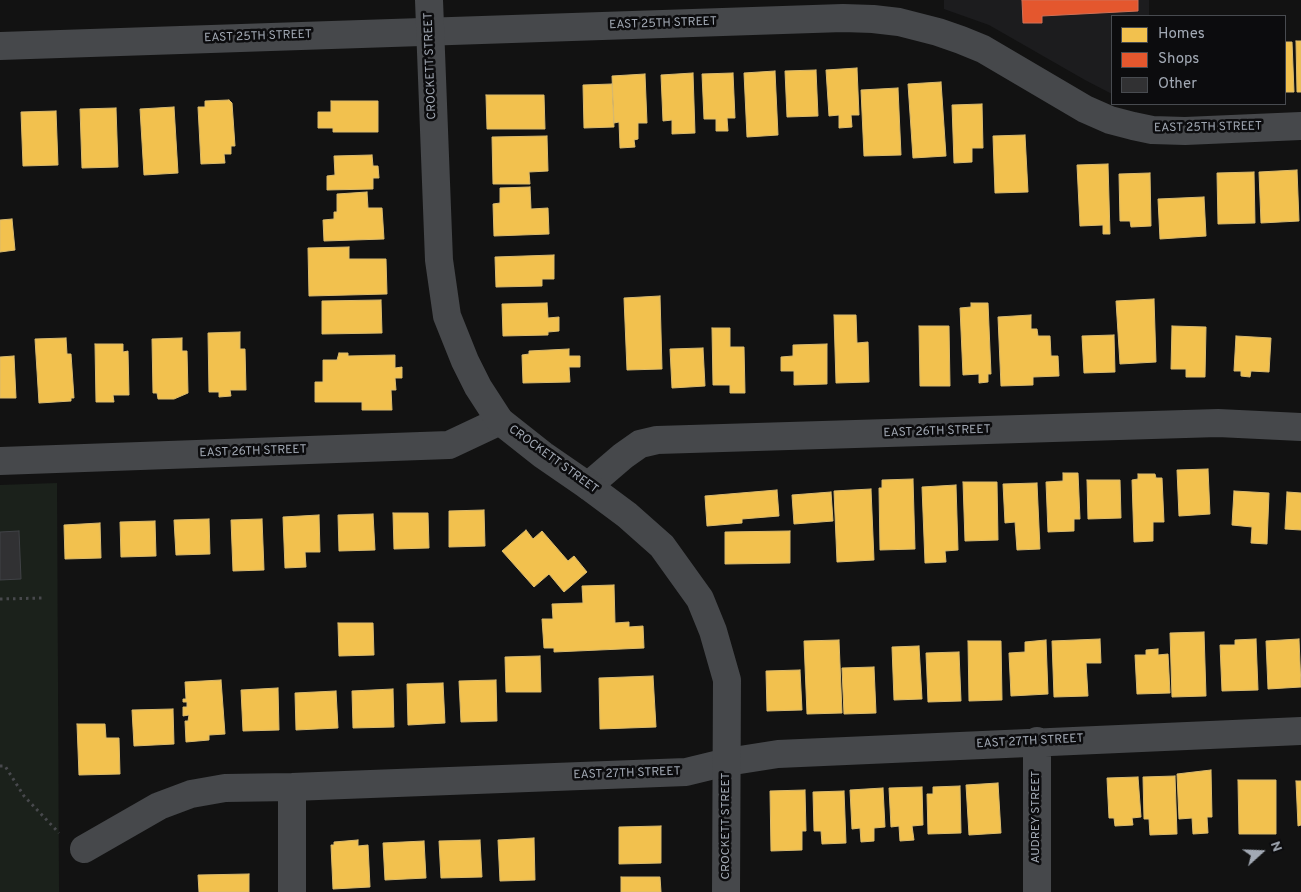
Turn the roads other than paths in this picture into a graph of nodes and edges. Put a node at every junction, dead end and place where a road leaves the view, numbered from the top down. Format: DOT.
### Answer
graph roads {
  1 [pos="428,0"];
  2 [pos="430,32"];
  3 [pos="0,46"];
  4 [pos="1301,126"];
  5 [pos="500,421"];
  6 [pos="1301,427"];
  7 [pos="0,462"];
  8 [pos="588,486"];
  9 [pos="1301,731"];
  10 [pos="1037,741"];
  11 [pos="727,762"];
  12 [pos="292,787"];
  13 [pos="84,849"];
  14 [pos="292,892"];
  15 [pos="726,892"];
  16 [pos="1037,892"];
  1 -- 2 [label="street, CROCKETT STREET"];
  2 -- 3 [label="street, EAST 25TH STREET"];
  2 -- 4 [label="street, EAST 25TH STREET"];
  2 -- 5 [label="street, CROCKETT STREET"];
  5 -- 7 [label="street, EAST 26TH STREET"];
  5 -- 8 [label="street, CROCKETT STREET"];
  6 -- 8 [label="street, EAST 26TH STREET"];
  8 -- 11 [label="street, CROCKETT STREET"];
  9 -- 10 [label="street, EAST 27TH STREET"];
  10 -- 11 [label="street, EAST 27TH STREET"];
  10 -- 16 [label="street, AUDREY STREET"];
  11 -- 12 [label="street, EAST 27TH STREET"];
  11 -- 15 [label="street, CROCKETT STREET"];
  12 -- 13 [label="street, EAST 27TH STREET"];
  12 -- 14 [label="street"];
}
